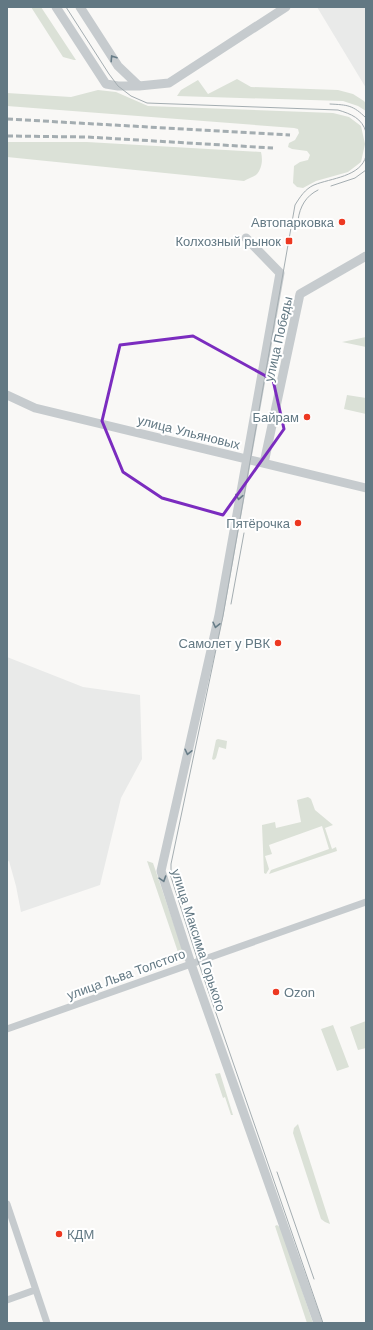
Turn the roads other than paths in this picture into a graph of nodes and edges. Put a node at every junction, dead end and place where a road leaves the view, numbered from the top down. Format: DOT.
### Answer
graph roads {
  1 [pos="56,7"];
  2 [pos="80,7"];
  3 [pos="286,7"];
  4 [pos="139,86"];
  5 [pos="246,238"];
  6 [pos="366,256"];
  7 [pos="7,395"];
  8 [pos="246,459"];
  9 [pos="264,463"];
  10 [pos="366,488"];
  11 [pos="366,902"];
  12 [pos="191,964"];
  13 [pos="7,1029"];
  14 [pos="7,1204"];
  15 [pos="35,1290"];
  16 [pos="7,1300"];
  17 [pos="47,1323"];
  18 [pos="318,1323"];
  1 -- 4 [label="street"];
  4 -- 2 [label="street, one-way"];
  3 -- 4 [label="street"];
  5 -- 8 [label="street, улица Максима Горького"];
  6 -- 9 [label="street, улица Победы"];
  7 -- 8 [label="street, улица Ульяновых"];
  8 -- 9 [label="street, улица Ульяновых"];
  8 -- 12 [label="street, улица Максима Горького, one-way"];
  9 -- 10 [label="street, улица Ульяновых"];
  11 -- 12 [label="street, улица Льва Толстого"];
  12 -- 13 [label="street, улица Льва Толстого"];
  12 -- 18 [label="street, улица Максима Горького"];
  14 -- 15 [label="street"];
  15 -- 16 [label="street"];
  15 -- 17 [label="street"];
}
